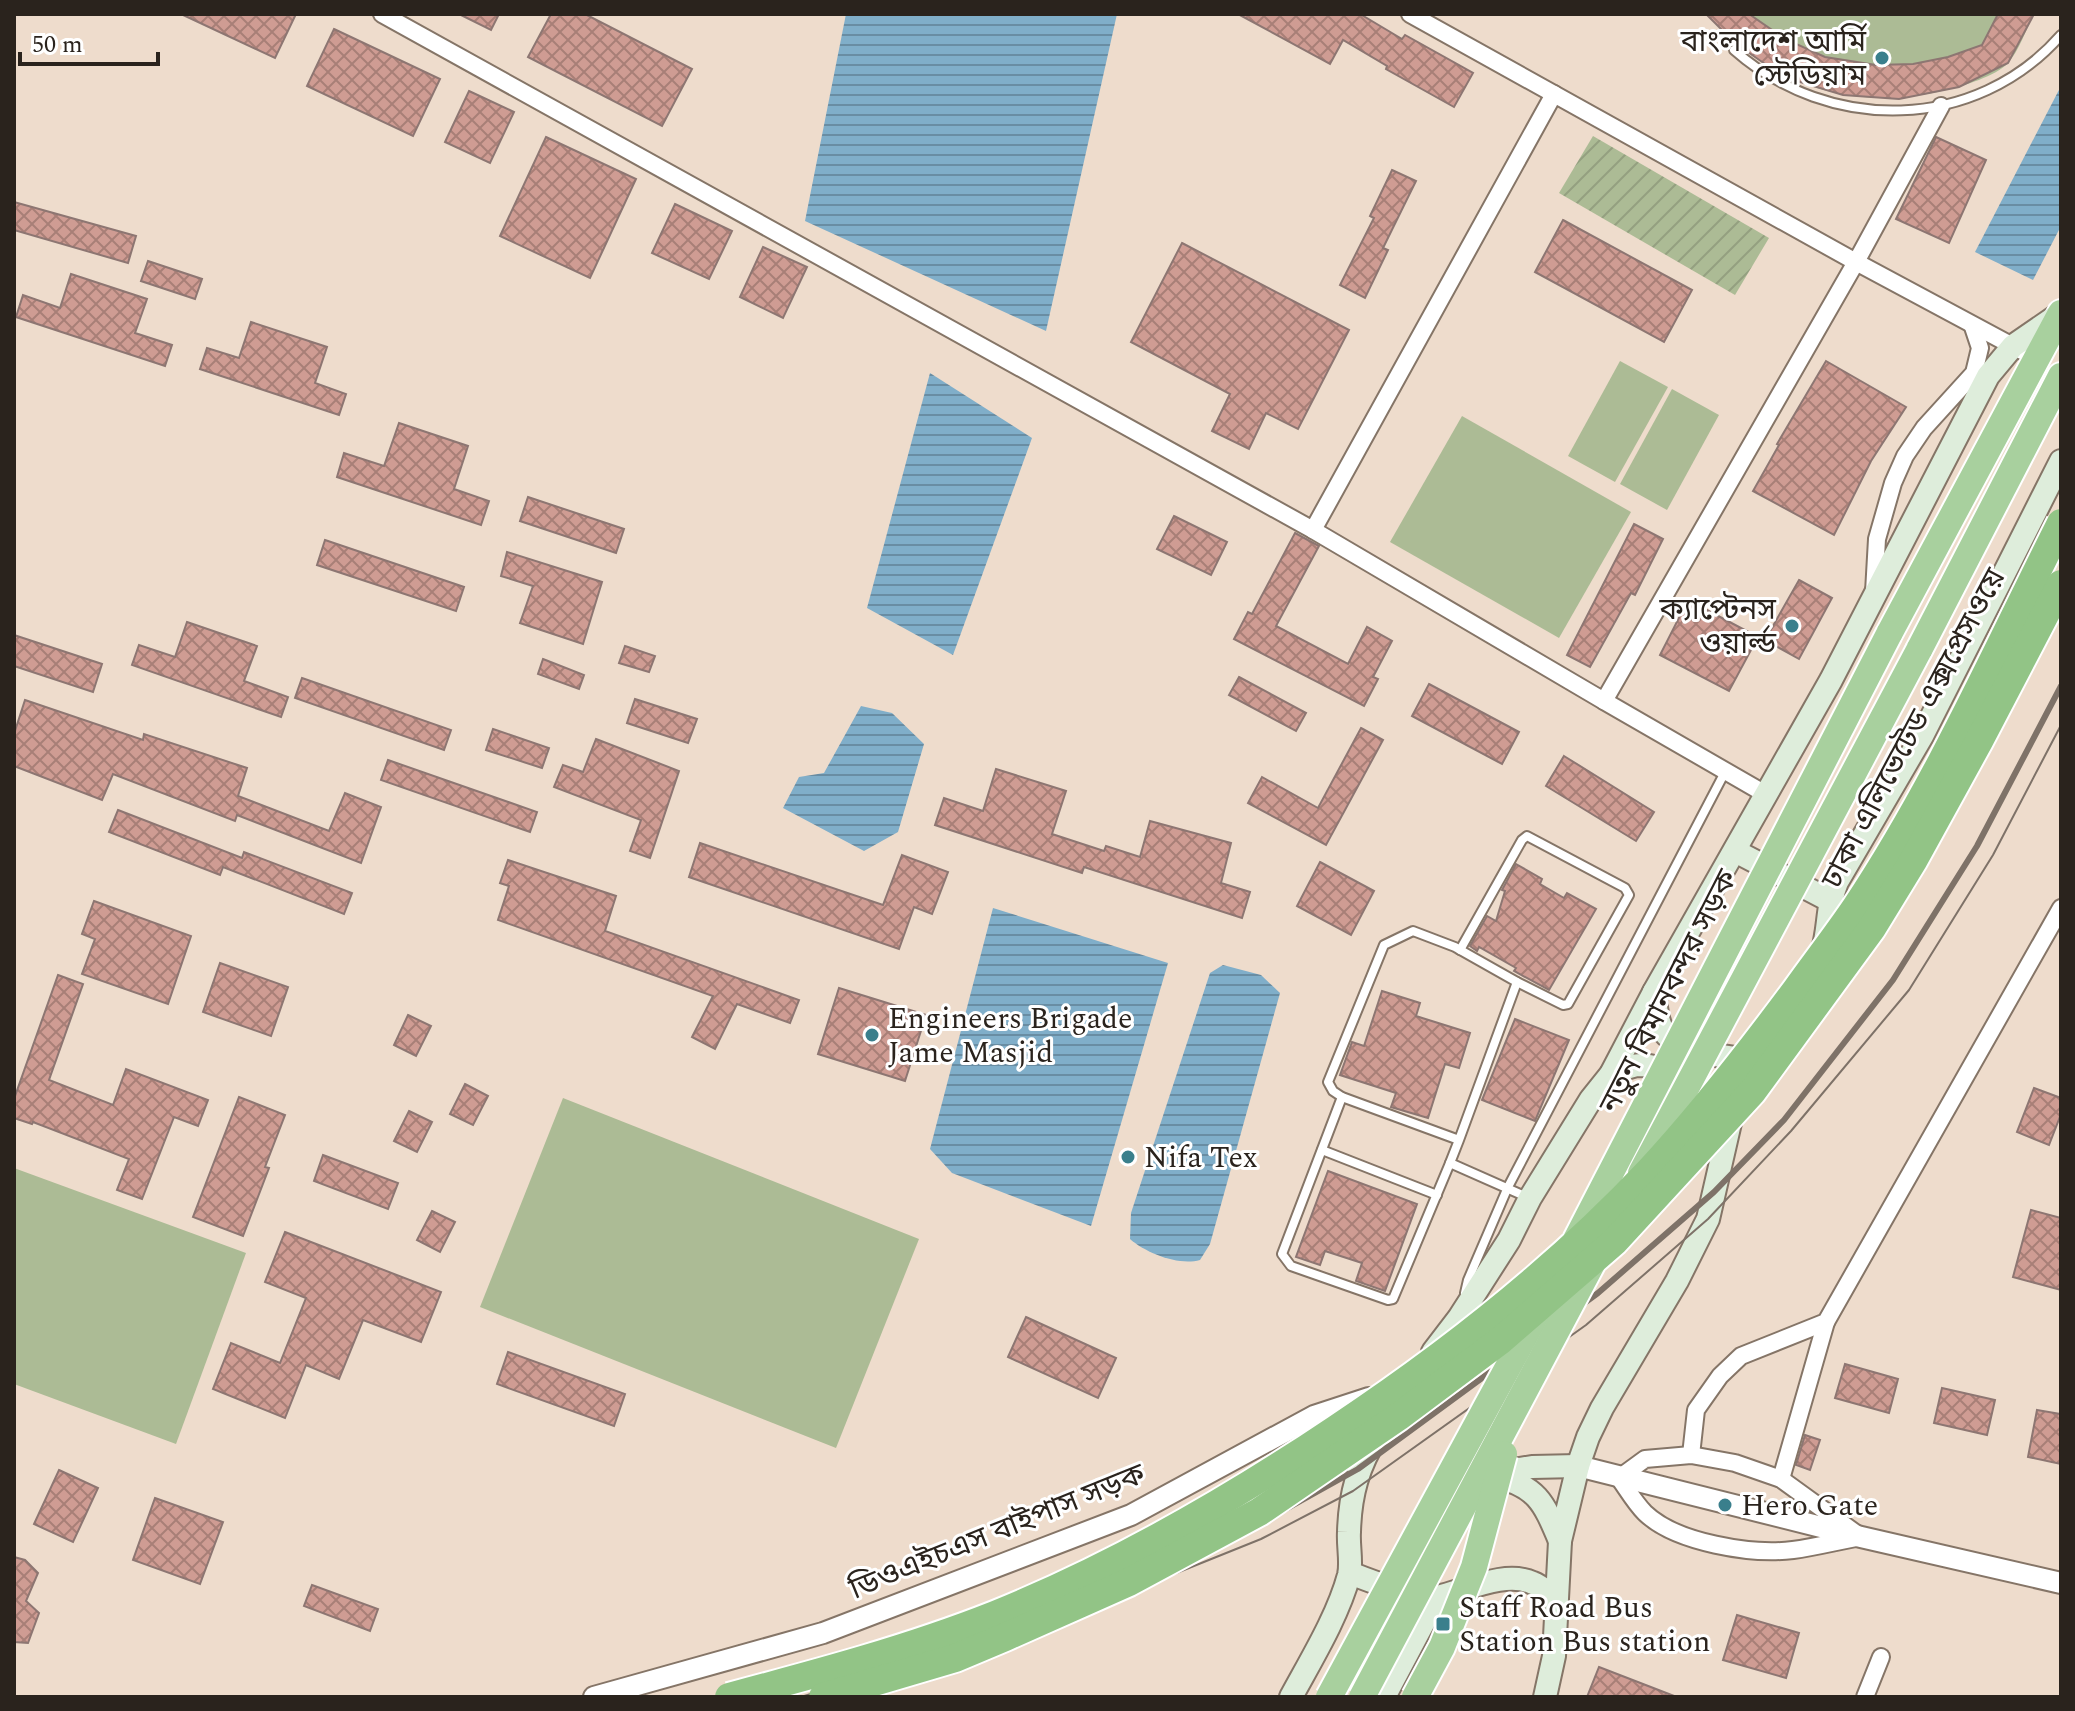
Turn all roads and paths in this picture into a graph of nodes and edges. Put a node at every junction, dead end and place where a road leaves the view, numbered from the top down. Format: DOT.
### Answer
graph roads {
  1 [pos="382,14"];
  2 [pos="1410,14"];
  3 [pos="2061,35"];
  4 [pos="1734,50"];
  5 [pos="1554,94"];
  6 [pos="1941,106"];
  7 [pos="1856,262"];
  8 [pos="2061,313"];
  9 [pos="1973,327"];
  10 [pos="2013,346"];
  11 [pos="2037,359"];
  12 [pos="1974,373"];
  13 [pos="2061,376"];
  14 [pos="2061,461"];
  15 [pos="2061,523"];
  16 [pos="1313,530"];
  17 [pos="2061,584"];
  18 [pos="1874,598"];
  19 [pos="1604,701"];
  20 [pos="1725,772"];
  21 [pos="1767,795"];
  22 [pos="1735,851"];
  23 [pos="1829,900"];
  24 [pos="2061,908"];
  25 [pos="2061,942"];
  26 [pos="2041,946"];
  27 [pos="1460,950"];
  28 [pos="1517,982"];
  29 [pos="1654,992"];
  30 [pos="1751,1060"];
  31 [pos="1611,1074"];
  32 [pos="1342,1097"];
  33 [pos="1726,1136"];
  34 [pos="1459,1140"];
  35 [pos="1322,1150"];
  36 [pos="1450,1163"];
  37 [pos="1508,1187"];
  38 [pos="1437,1195"];
  39 [pos="1530,1198"];
  40 [pos="1459,1318"];
  41 [pos="1826,1322"];
  42 [pos="1407,1385"];
  43 [pos="1513,1415"];
  44 [pos="1691,1455"];
  45 [pos="1578,1466"];
  46 [pos="1488,1475"];
  47 [pos="1619,1478"];
  48 [pos="1781,1479"];
  49 [pos="1861,1537"];
  50 [pos="1560,1541"];
  51 [pos="1350,1573"];
  52 [pos="2061,1583"];
  53 [pos="1379,1584"];
  54 [pos="1437,1597"];
  55 [pos="1555,1598"];
  56 [pos="1881,1657"];
  57 [pos="1309,1663"];
  58 [pos="594,1697"];
  59 [pos="729,1697"];
  60 [pos="823,1697"];
  61 [pos="1291,1697"];
  62 [pos="1329,1697"];
  63 [pos="1362,1697"];
  64 [pos="1384,1697"];
  65 [pos="1415,1697"];
  66 [pos="1545,1697"];
  67 [pos="1865,1697"];
  1 -- 16 [label="street"];
  2 -- 5 [label="street"];
  3 -- 6 [label="lane"];
  4 -- 6 [label="lane"];
  5 -- 7 [label="street"];
  5 -- 16 [label="street"];
  6 -- 7 [label="street"];
  7 -- 9 [label="street"];
  7 -- 19 [label="street"];
  8 -- 10 [label="main road"];
  8 -- 11 [label="highway, নতুন বিমানবন্দর সড়ক"];
  9 -- 10 [label="street"];
  9 -- 12 [label="street"];
  10 -- 11 [label="street"];
  10 -- 12 [label="street"];
  10 -- 18 [label="main road"];
  11 -- 62 [label="highway, নতুন বিমানবন্দর সড়ক, bridge"];
  12 -- 18 [label="street"];
  13 -- 43 [label="highway, নতুন বিমানবন্দর সড়ক, bridge"];
  14 -- 23 [label="main road"];
  15 -- 59 [label="highway, ঢাকা এলিভেটেড এক্সপ্রেসওয়ে, bridge"];
  16 -- 19 [label="street"];
  17 -- 60 [label="highway, ঢাকা এলিভেটেড এক্সপ্রেসওয়ে, bridge"];
  18 -- 21 [label="main road"];
  19 -- 20 [label="street"];
  20 -- 21 [label="street"];
  20 -- 37 [label="lane"];
  21 -- 22 [label="main road"];
  22 -- 23 [label="main road"];
  22 -- 29 [label="main road"];
  23 -- 30 [label="main road"];
  24 -- 26 [label="street"];
  25 -- 26 [label="street"];
  26 -- 41 [label="street"];
  27 -- 28 [label="lane"];
  27 -- 28 [label="lane"];
  27 -- 32 [label="lane"];
  28 -- 34 [label="lane"];
  29 -- 30 [label="main road"];
  29 -- 31 [label="main road"];
  30 -- 33 [label="main road"];
  31 -- 33 [label="main road"];
  31 -- 39 [label="main road"];
  32 -- 34 [label="lane"];
  32 -- 35 [label="lane"];
  33 -- 45 [label="main road"];
  34 -- 36 [label="lane"];
  35 -- 38 [label="lane"];
  35 -- 38 [label="lane"];
  36 -- 37 [label="lane"];
  36 -- 38 [label="lane"];
  37 -- 39 [label="lane"];
  37 -- 40 [label="lane"];
  39 -- 40 [label="main road"];
  40 -- 42 [label="main road"];
  41 -- 44 [label="street"];
  41 -- 48 [label="street"];
  42 -- 51 [label="main road"];
  42 -- 58 [label="street, ডিওএইচএস বাইপাস সড়ক"];
  43 -- 63 [label="highway, নতুন বিমানবন্দর সড়ক, bridge"];
  43 -- 65 [label="highway, bridge"];
  44 -- 47 [label="street"];
  44 -- 48 [label="street"];
  45 -- 46 [label="main road"];
  45 -- 47 [label="street"];
  45 -- 50 [label="main road"];
  46 -- 50 [label="main road"];
  46 -- 53 [label="main road"];
  47 -- 49 [label="street"];
  47 -- 49 [label="street"];
  48 -- 49 [label="street"];
  49 -- 52 [label="street"];
  50 -- 55 [label="main road"];
  51 -- 53 [label="main road"];
  51 -- 57 [label="main road"];
  53 -- 54 [label="main road"];
  54 -- 55 [label="main road"];
  54 -- 64 [label="main road"];
  55 -- 66 [label="main road"];
  56 -- 67 [label="street"];
  57 -- 61 [label="main road"];
  57 -- 62 [label="main road"];
}
